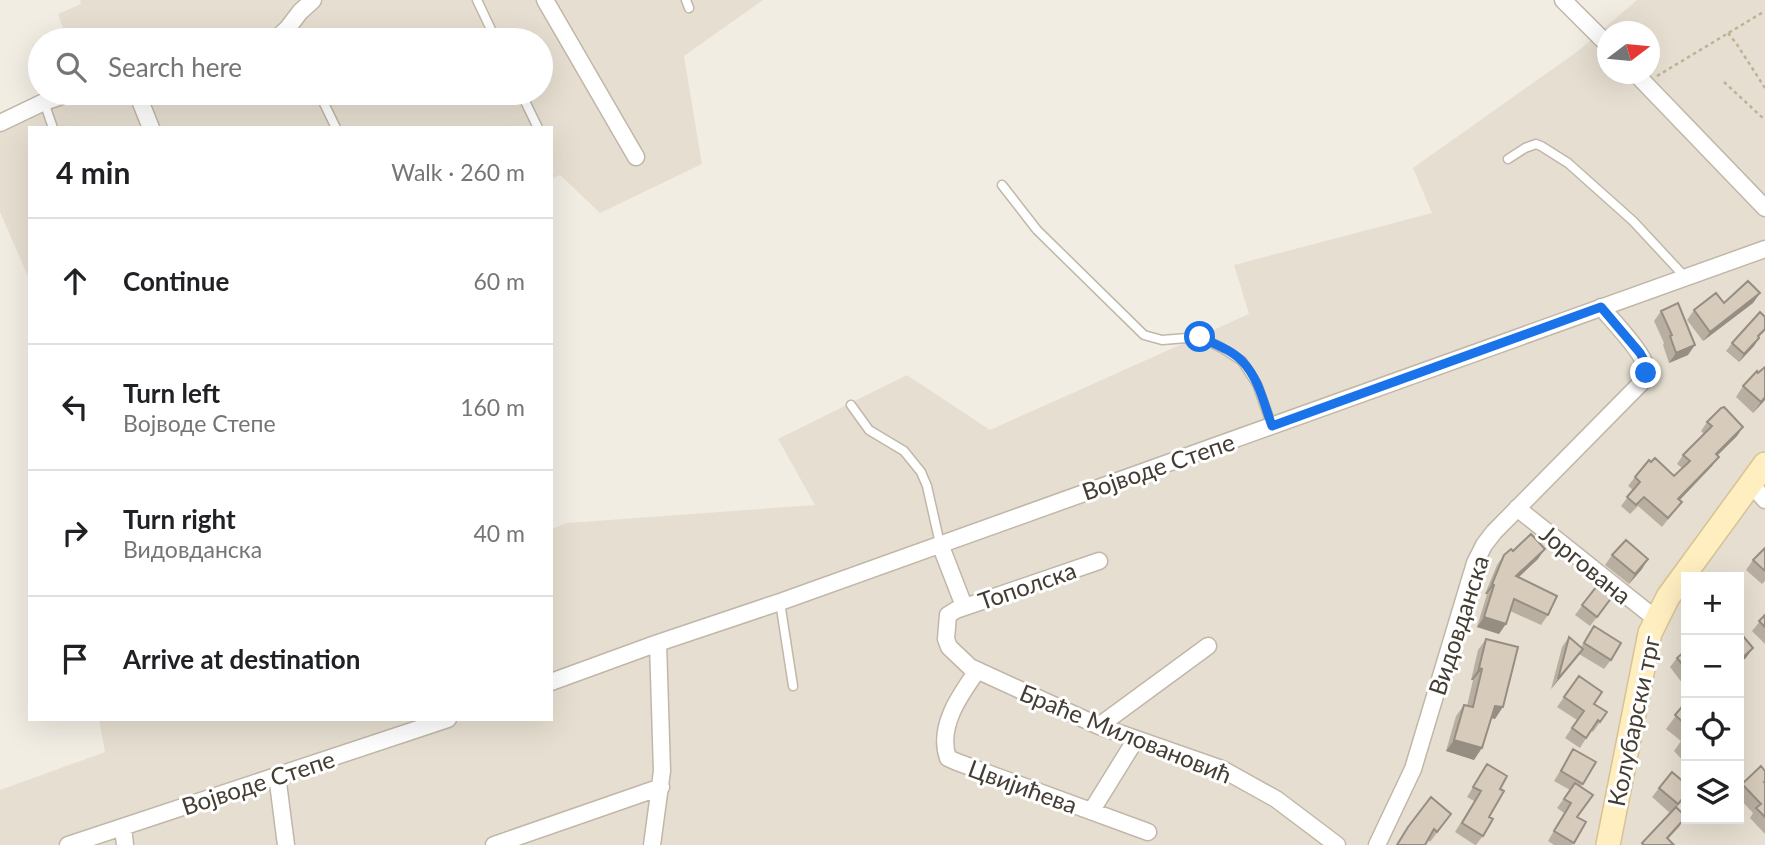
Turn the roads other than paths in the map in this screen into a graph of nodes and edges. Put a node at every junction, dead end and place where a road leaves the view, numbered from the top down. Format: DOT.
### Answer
graph roads {
  1 [pos="313,0"];
  2 [pos="477,0"];
  3 [pos="545,0"];
  4 [pos="1563,0"];
  5 [pos="296,6"];
  6 [pos="288,28"];
  7 [pos="490,28"];
  8 [pos="1597,34"];
  9 [pos="1646,84"];
  10 [pos="38,105"];
  11 [pos="45,105"];
  12 [pos="142,105"];
  13 [pos="325,105"];
  14 [pos="527,105"];
  15 [pos="0,123"];
  16 [pos="52,126"];
  17 [pos="150,126"];
  18 [pos="335,126"];
  19 [pos="537,126"];
  20 [pos="636,157"];
  21 [pos="1508,159"];
  22 [pos="1002,185"];
  23 [pos="1765,208"];
  24 [pos="1765,249"];
  25 [pos="1686,278"];
  26 [pos="1601,307"];
  27 [pos="851,405"];
  28 [pos="1272,426"];
  29 [pos="1765,464"];
  30 [pos="1758,492"];
  31 [pos="1517,508"];
  32 [pos="940,544"];
  33 [pos="1099,561"];
  34 [pos="780,602"];
  35 [pos="960,608"];
  36 [pos="1656,619"];
  37 [pos="658,643"];
  38 [pos="1208,646"];
  39 [pos="977,671"];
  40 [pos="553,681"];
  41 [pos="793,686"];
  42 [pos="436,721"];
  43 [pos="411,725"];
  44 [pos="1099,726"];
  45 [pos="1136,739"];
  46 [pos="277,775"];
  47 [pos="661,787"];
  48 [pos="1092,810"];
  49 [pos="123,827"];
  50 [pos="1148,832"];
  51 [pos="68,845"];
  52 [pos="125,845"];
  53 [pos="286,845"];
  54 [pos="494,845"];
  55 [pos="652,845"];
  56 [pos="1337,845"];
  57 [pos="1377,845"];
  58 [pos="1608,845"];
  1 -- 5 [label="street"];
  2 -- 7 [label="lane"];
  3 -- 20 [label="street"];
  4 -- 8 [label="street"];
  5 -- 6 [label="street"];
  9 -- 23 [label="street"];
  10 -- 15 [label="street"];
  11 -- 16 [label="lane"];
  12 -- 17 [label="street"];
  13 -- 18 [label="lane"];
  14 -- 19 [label="lane"];
  21 -- 25 [label="lane"];
  22 -- 28 [label="lane"];
  24 -- 25 [label="street, Војводе Степе"];
  25 -- 26 [label="street, Војводе Степе"];
  26 -- 28 [label="street, Војводе Степе"];
  26 -- 31 [label="street, Видовданска"];
  27 -- 32 [label="lane"];
  28 -- 32 [label="street, Војводе Степе"];
  29 -- 30 [label="street, Колубарски трг"];
  30 -- 36 [label="street, Колубарски трг"];
  31 -- 36 [label="street, Јоргована"];
  31 -- 57 [label="street, Видовданска"];
  32 -- 34 [label="street, Војводе Степе"];
  32 -- 35 [label="street"];
  33 -- 35 [label="street, Тополска"];
  34 -- 37 [label="street, Војводе Степе"];
  34 -- 41 [label="lane"];
  35 -- 39 [label="street, Браће Миловановић"];
  36 -- 58 [label="street, Колубарски трг"];
  37 -- 40 [label="street, Војводе Степе"];
  37 -- 47 [label="street"];
  38 -- 44 [label="street"];
  39 -- 44 [label="street, Браће Миловановић"];
  39 -- 48 [label="street, Цвијићева"];
  42 -- 43 [label="street, Војводе Степе"];
  43 -- 46 [label="street, Војводе Степе"];
  44 -- 45 [label="street, Браће Миловановић"];
  45 -- 48 [label="street"];
  45 -- 56 [label="street, Браће Миловановић"];
  46 -- 49 [label="street, Војводе Степе"];
  46 -- 53 [label="street"];
  47 -- 54 [label="street"];
  47 -- 55 [label="street"];
  48 -- 50 [label="street, Цвијићева"];
  49 -- 51 [label="street, Војводе Степе"];
  49 -- 52 [label="street"];
}
